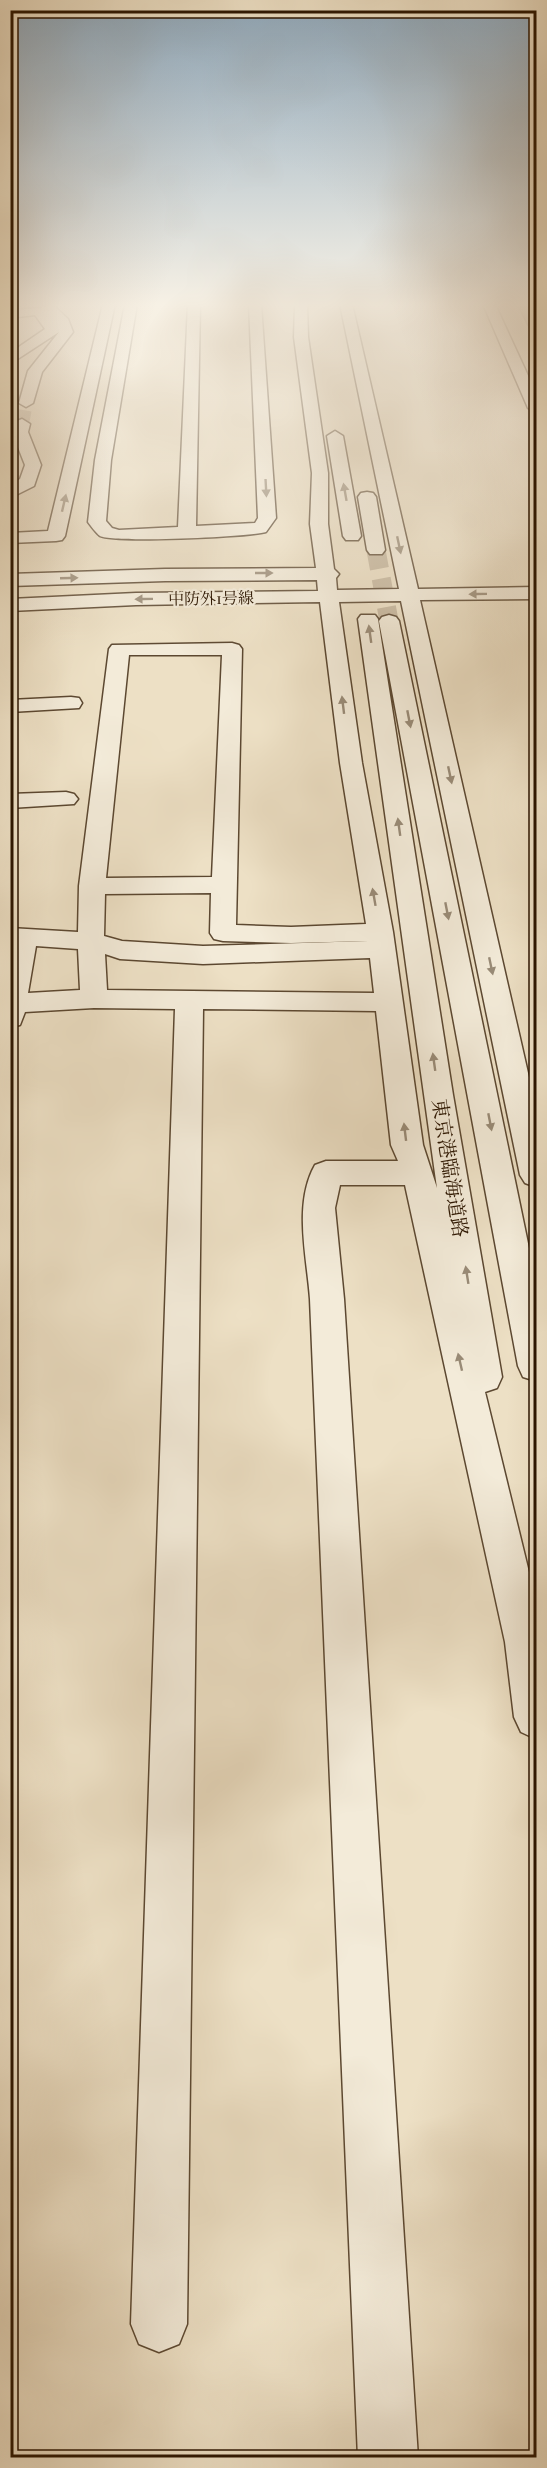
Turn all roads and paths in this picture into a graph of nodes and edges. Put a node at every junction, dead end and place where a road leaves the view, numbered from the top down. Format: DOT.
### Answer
graph roads {
  1 [pos="83,419"];
  2 [pos="111,419"];
  3 [pos="190,419"];
  4 [pos="261,419"];
  5 [pos="312,419"];
  6 [pos="371,419"];
  7 [pos="333,421"];
  8 [pos="22,424"];
  9 [pos="364,482"];
  10 [pos="402,486"];
  11 [pos="10,493"];
  12 [pos="303,504"];
  13 [pos="392,513"];
  14 [pos="319,524"];
  15 [pos="187,533"];
  16 [pos="10,538"];
  17 [pos="355,550"];
  18 [pos="376,550"];
  19 [pos="383,574"];
  20 [pos="427,574"];
  21 [pos="10,580"];
  22 [pos="334,581"];
  23 [pos="409,584"];
  24 [pos="537,593"];
  25 [pos="10,605"];
  26 [pos="71,703"];
  27 [pos="10,706"];
  28 [pos="66,799"];
  29 [pos="10,801"];
  30 [pos="223,885"];
  31 [pos="92,886"];
  32 [pos="17,936"];
  33 [pos="91,941"];
  34 [pos="381,941"];
  35 [pos="94,999"];
  36 [pos="189,999"];
  37 [pos="388,1002"];
  38 [pos="12,1010"];
  39 [pos="418,1173"];
  40 [pos="537,1174"];
  41 [pos="537,1366"];
  42 [pos="526,1644"];
  43 [pos="537,1717"];
  44 [pos="159,2324"];
  45 [pos="388,2457"];
  16 -- 1 [label="street, one-way"];
  2 -- 15 [label="street"];
  3 -- 15 [label="street"];
  4 -- 15 [label="street, one-way"];
  5 -- 14 [label="street"];
  6 -- 13 [label="street"];
  17 -- 7 [label="street, one-way"];
  8 -- 11 [label="street"];
  9 -- 18 [label="street"];
  10 -- 13 [label="street"];
  12 -- 14 [label="street"];
  13 -- 23 [label="street, one-way"];
  14 -- 22 [label="street"];
  19 -- 23 [label="street"];
  20 -- 23 [label="street"];
  21 -- 22 [label="street, 中防外1号線, one-way"];
  22 -- 23 [label="street, 中防外1号線"];
  22 -- 25 [label="street, 中防外1号線, one-way"];
  34 -- 22 [label="street, one-way"];
  24 -- 23 [label="street, one-way"];
  23 -- 40 [label="street, one-way"];
  26 -- 27 [label="street"];
  28 -- 29 [label="street"];
  30 -- 31 [label="street"];
  30 -- 31 [label="street"];
  30 -- 34 [label="street"];
  31 -- 33 [label="street"];
  32 -- 33 [label="street"];
  32 -- 38 [label="street"];
  33 -- 34 [label="street"];
  33 -- 35 [label="street"];
  34 -- 37 [label="street"];
  35 -- 36 [label="street"];
  35 -- 38 [label="street"];
  36 -- 37 [label="street"];
  36 -- 44 [label="street"];
  39 -- 37 [label="street, one-way"];
  42 -- 39 [label="street, one-way"];
  39 -- 45 [label="street"];
  42 -- 41 [label="street, 東京港臨海道路, one-way"];
  42 -- 43 [label="street, 東京港臨海道路"];
}
